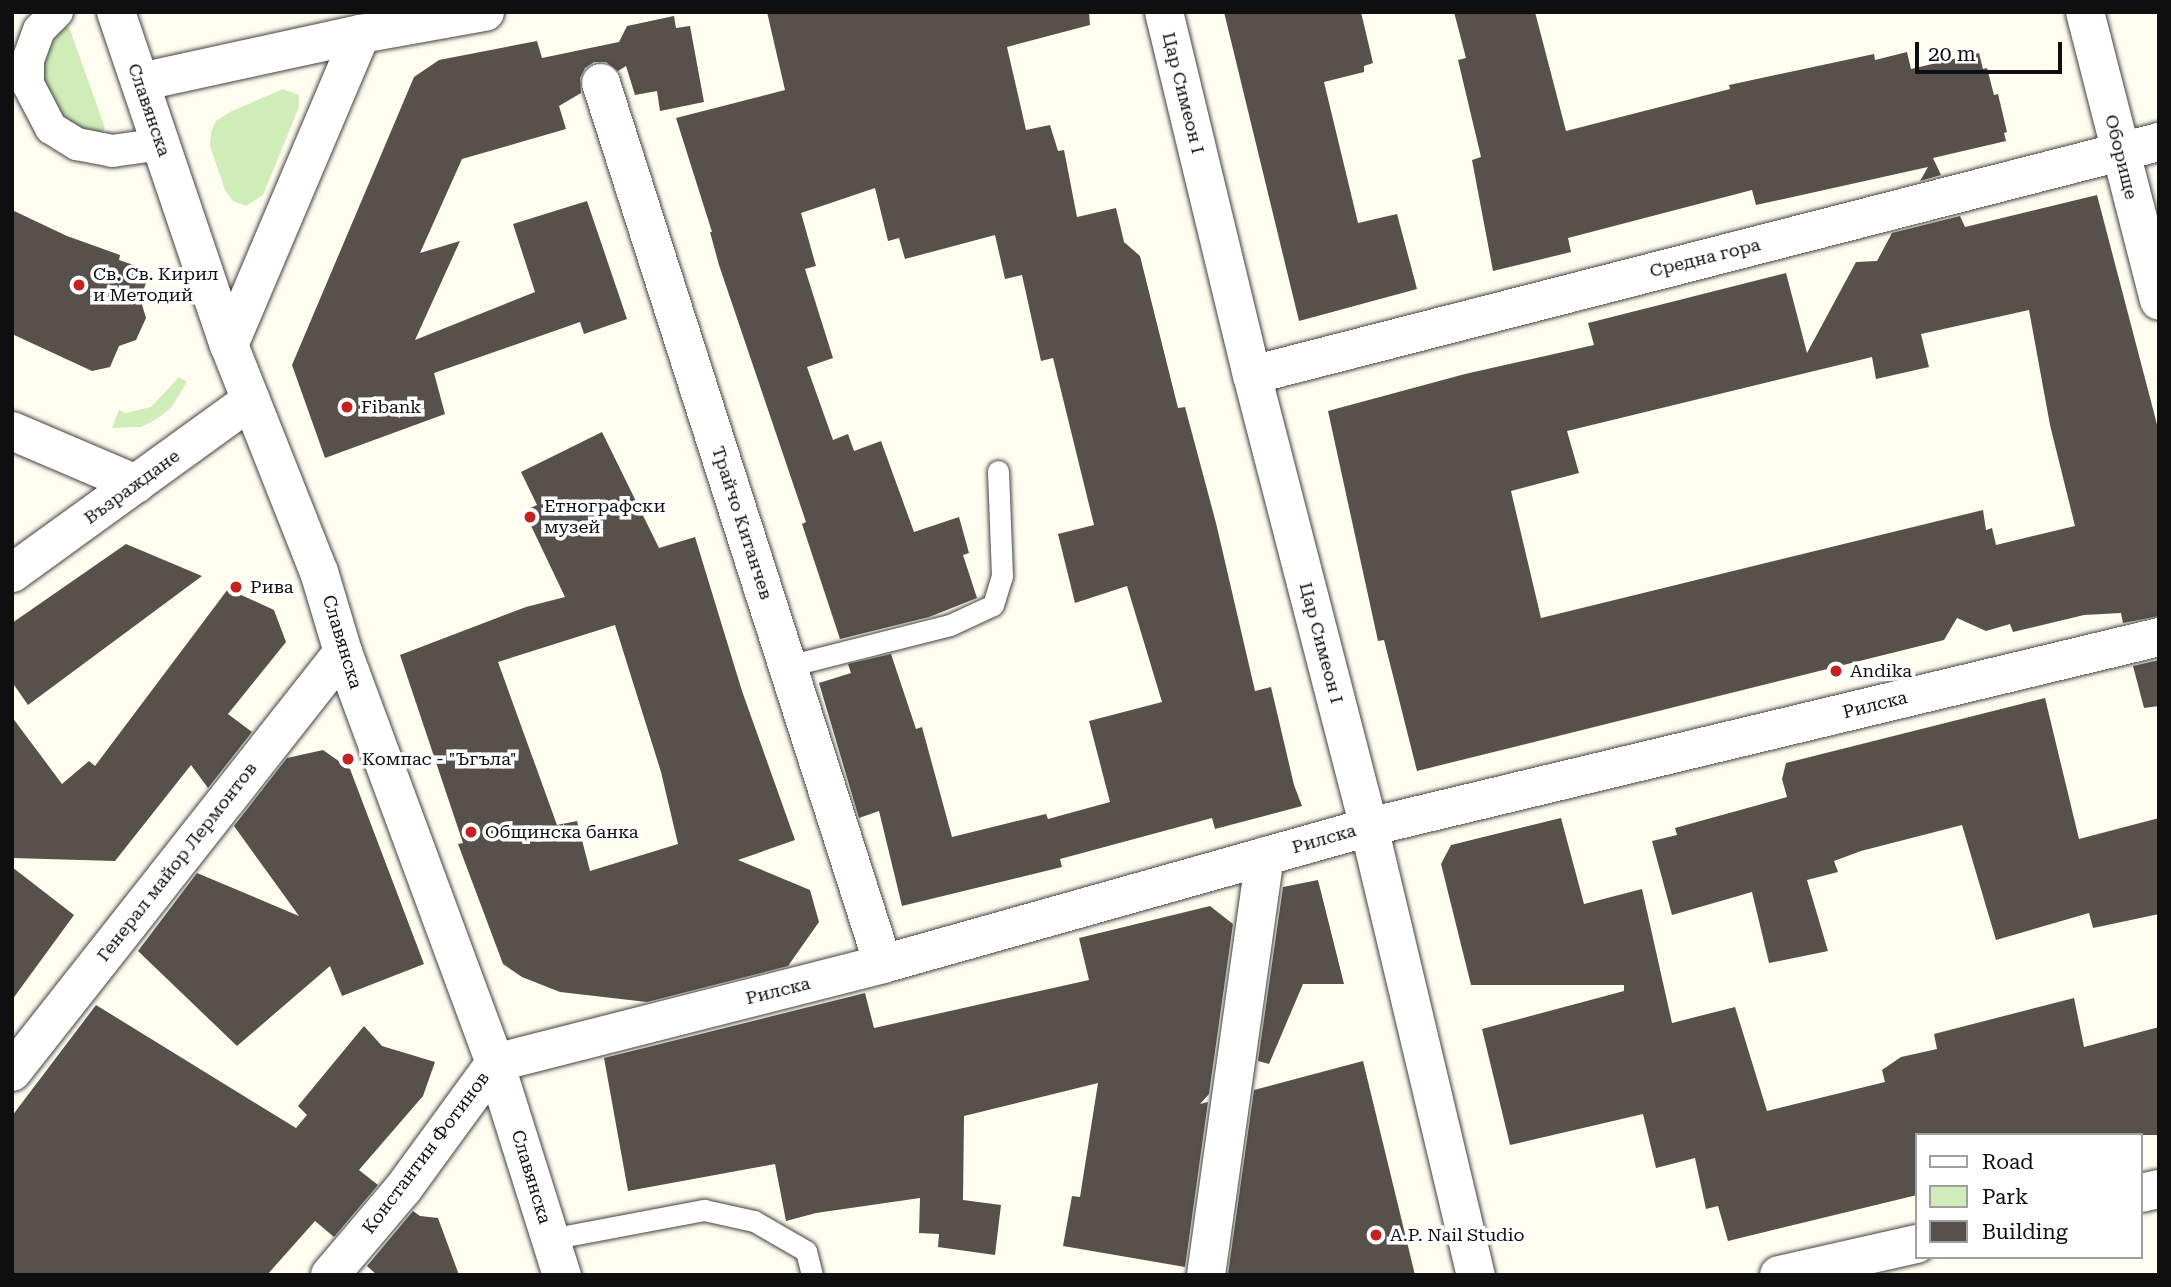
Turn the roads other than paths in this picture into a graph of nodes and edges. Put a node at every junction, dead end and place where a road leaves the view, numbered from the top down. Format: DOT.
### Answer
graph roads {
  1 [pos="57,12"];
  2 [pos="116,12"];
  3 [pos="485,12"];
  4 [pos="1164,12"];
  5 [pos="2085,12"];
  6 [pos="360,34"];
  7 [pos="140,82"];
  8 [pos="601,83"];
  9 [pos="20,85"];
  10 [pos="2159,142"];
  11 [pos="160,144"];
  12 [pos="2120,152"];
  13 [pos="2159,302"];
  14 [pos="229,345"];
  15 [pos="1252,375"];
  16 [pos="251,400"];
  17 [pos="12,431"];
  18 [pos="998,471"];
  19 [pos="136,484"];
  20 [pos="12,573"];
  21 [pos="2159,637"];
  22 [pos="343,652"];
  23 [pos="788,666"];
  24 [pos="1369,827"];
  25 [pos="1265,856"];
  26 [pos="883,964"];
  27 [pos="495,1063"];
  28 [pos="12,1072"];
  29 [pos="550,1239"];
  30 [pos="1916,1244"];
  31 [pos="330,1275"];
  32 [pos="562,1275"];
  33 [pos="812,1275"];
  34 [pos="1206,1275"];
  35 [pos="1476,1275"];
  36 [pos="1779,1275"];
  1 -- 9 [label="street"];
  2 -- 7 [label="street, Славянска"];
  3 -- 6 [label="street"];
  4 -- 15 [label="street, Цар Симеон I"];
  5 -- 12 [label="street, Оборище"];
  6 -- 7 [label="street"];
  6 -- 14 [label="street"];
  7 -- 11 [label="street, Славянска"];
  8 -- 23 [label="street, Трайчо Китанчев"];
  9 -- 11 [label="street"];
  10 -- 12 [label="street, Средна гора"];
  11 -- 14 [label="street, Славянска"];
  12 -- 13 [label="street, Оборище"];
  12 -- 15 [label="street, Средна гора"];
  14 -- 16 [label="street, Славянска"];
  15 -- 24 [label="street, Цар Симеон I"];
  16 -- 19 [label="street, Възраждане"];
  16 -- 22 [label="street, Славянска"];
  17 -- 19 [label="street"];
  18 -- 23 [label="lane"];
  19 -- 20 [label="street, Възраждане"];
  21 -- 24 [label="street, Рилска"];
  22 -- 27 [label="street, Славянска"];
  22 -- 28 [label="street, Генерал майор Лермонтов"];
  23 -- 26 [label="street, Трайчо Китанчев"];
  24 -- 25 [label="street, Рилска"];
  24 -- 35 [label="street, Цар Симеон I"];
  25 -- 26 [label="street, Рилска"];
  25 -- 34 [label="street"];
  26 -- 27 [label="street, Рилска"];
  27 -- 29 [label="street, Славянска"];
  27 -- 31 [label="street, Константин Фотинов"];
  29 -- 32 [label="street, Славянска"];
  29 -- 33 [label="lane"];
  30 -- 36 [label="street"];
}
